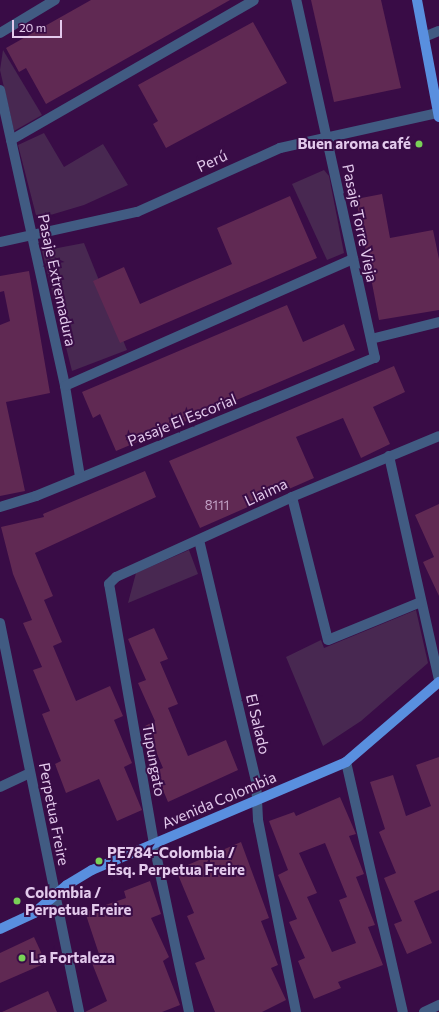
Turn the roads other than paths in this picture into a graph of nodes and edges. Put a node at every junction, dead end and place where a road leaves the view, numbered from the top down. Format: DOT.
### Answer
graph roads {
  1 [pos="55,0"];
  2 [pos="254,0"];
  3 [pos="296,0"];
  4 [pos="417,0"];
  5 [pos="1,31"];
  6 [pos="439,31"];
  7 [pos="424,37"];
  8 [pos="0,90"];
  9 [pos="439,115"];
  10 [pos="326,138"];
  11 [pos="11,140"];
  12 [pos="31,235"];
  13 [pos="0,242"];
  14 [pos="353,259"];
  15 [pos="439,322"];
  16 [pos="371,339"];
  17 [pos="375,358"];
  18 [pos="64,386"];
  19 [pos="439,436"];
  20 [pos="389,456"];
  21 [pos="80,477"];
  22 [pos="292,496"];
  23 [pos="0,507"];
  24 [pos="199,540"];
  25 [pos="109,584"];
  26 [pos="421,602"];
  27 [pos="0,622"];
  28 [pos="3,650"];
  29 [pos="439,681"];
  30 [pos="346,762"];
  31 [pos="30,773"];
  32 [pos="0,787"];
  33 [pos="257,800"];
  34 [pos="154,844"];
  35 [pos="55,896"];
  36 [pos="0,929"];
  37 [pos="439,1005"];
  38 [pos="79,1012"];
  39 [pos="189,1012"];
  40 [pos="296,1012"];
  41 [pos="403,1012"];
  42 [pos="424,1012"];
  1 -- 5 [label="street"];
  2 -- 11 [label="street"];
  3 -- 10 [label="street, Pasaje Torre Vieja"];
  4 -- 7 [label="main road"];
  6 -- 7 [label="street"];
  7 -- 9 [label="main road"];
  8 -- 11 [label="street, Pasaje Extremadura"];
  9 -- 10 [label="street, Perú"];
  10 -- 12 [label="street, Perú"];
  10 -- 14 [label="street, Pasaje Torre Vieja"];
  11 -- 12 [label="street, Pasaje Extremadura"];
  12 -- 13 [label="street, Perú"];
  12 -- 18 [label="street, Pasaje Extremadura"];
  14 -- 16 [label="street, Pasaje Torre Vieja"];
  14 -- 18 [label="street"];
  15 -- 16 [label="street"];
  16 -- 17 [label="street, Pasaje Torre Vieja"];
  17 -- 21 [label="street, Pasaje El Escorial"];
  18 -- 21 [label="street, Pasaje Extremadura"];
  19 -- 20 [label="street, Llaima"];
  20 -- 22 [label="street, Llaima"];
  20 -- 26 [label="street"];
  21 -- 23 [label="street, Pasaje El Escorial"];
  22 -- 24 [label="street, Llaima"];
  22 -- 26 [label="street"];
  24 -- 25 [label="street, Llaima"];
  24 -- 33 [label="street, El Salado"];
  25 -- 34 [label="street, Tupungato"];
  26 -- 29 [label="street"];
  27 -- 28 [label="street, Perpetua Freire"];
  28 -- 31 [label="street, Perpetua Freire"];
  29 -- 30 [label="main road, Avenida Colombia"];
  30 -- 33 [label="main road, Avenida Colombia"];
  30 -- 41 [label="street"];
  31 -- 32 [label="street"];
  31 -- 35 [label="street, Perpetua Freire"];
  33 -- 34 [label="main road, Avenida Colombia"];
  33 -- 40 [label="street, El Salado"];
  34 -- 35 [label="main road, Avenida Colombia"];
  34 -- 39 [label="street, Tupungato"];
  35 -- 36 [label="main road, Avenida Colombia"];
  35 -- 38 [label="street, Perpetua Freire"];
  37 -- 42 [label="street"];
}
